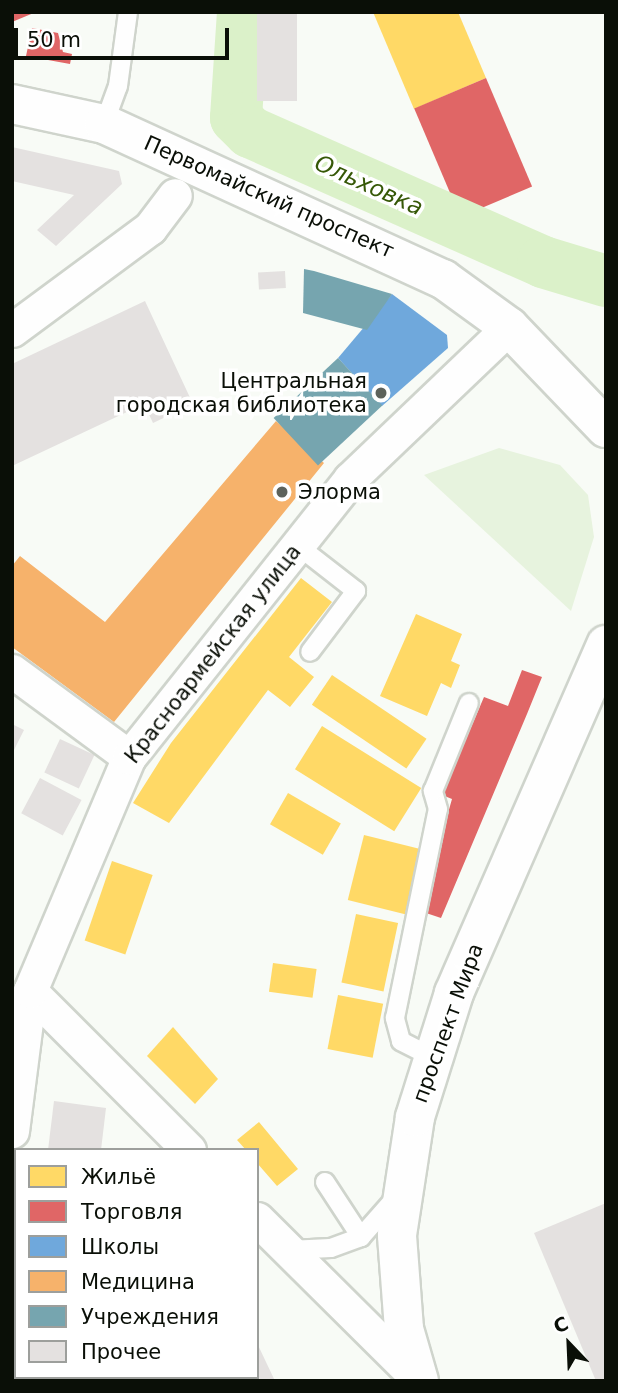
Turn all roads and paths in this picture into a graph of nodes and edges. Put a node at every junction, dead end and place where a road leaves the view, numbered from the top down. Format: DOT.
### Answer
graph roads {
  1 [pos="128,12"];
  2 [pos="12,104"];
  3 [pos="104,124"];
  4 [pos="175,195"];
  5 [pos="509,327"];
  6 [pos="12,330"];
  7 [pos="606,428"];
  8 [pos="297,545"];
  9 [pos="606,645"];
  10 [pos="310,652"];
  11 [pos="12,671"];
  12 [pos="468,703"];
  13 [pos="130,757"];
  14 [pos="30,991"];
  15 [pos="432,1057"];
  16 [pos="12,1130"];
  17 [pos="187,1148"];
  18 [pos="325,1182"];
  19 [pos="400,1184"];
  20 [pos="259,1221"];
  21 [pos="361,1237"];
  22 [pos="288,1250"];
  23 [pos="419,1381"];
  1 -- 3 [label="lane"];
  2 -- 3 [label="street, Первомайский проспект"];
  3 -- 5 [label="street, Первомайский проспект"];
  4 -- 6 [label="street"];
  5 -- 7 [label="street"];
  5 -- 8 [label="street, Красноармейская улица"];
  8 -- 10 [label="lane"];
  8 -- 13 [label="street, Красноармейская улица"];
  9 -- 15 [label="street, проспект Мира"];
  11 -- 13 [label="street"];
  12 -- 15 [label="lane"];
  13 -- 14 [label="street, Красноармейская улица"];
  14 -- 16 [label="street, Красноармейская улица"];
  14 -- 17 [label="street"];
  15 -- 19 [label="street, проспект Мира"];
  18 -- 21 [label="lane"];
  19 -- 21 [label="lane"];
  19 -- 23 [label="street, проспект Мира"];
  20 -- 22 [label="street"];
  21 -- 22 [label="lane"];
  22 -- 23 [label="street"];
}
